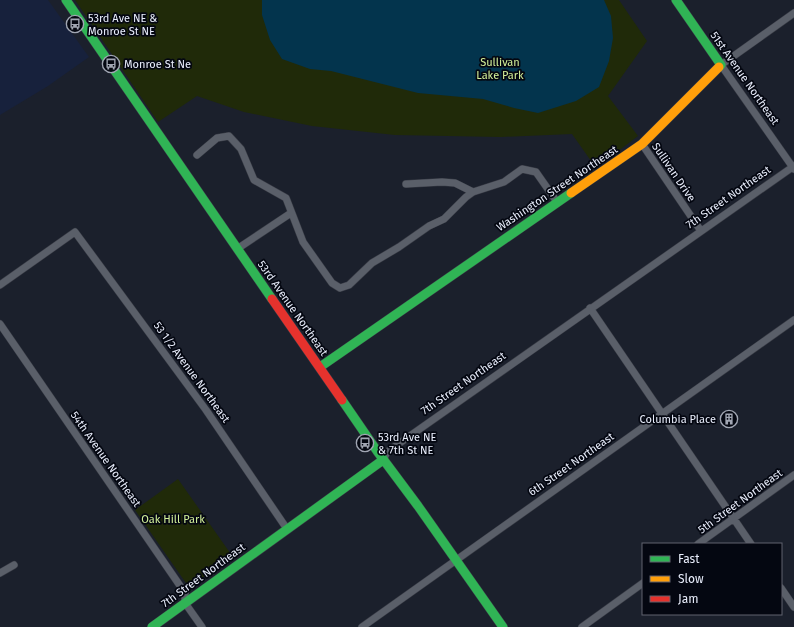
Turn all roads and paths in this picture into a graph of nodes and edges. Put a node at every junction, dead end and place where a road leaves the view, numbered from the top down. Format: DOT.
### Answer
graph roads {
  1 [pos="66,0"];
  2 [pos="676,0"];
  3 [pos="794,13"];
  4 [pos="721,65"];
  5 [pos="642,144"];
  6 [pos="197,155"];
  7 [pos="793,167"];
  8 [pos="406,184"];
  9 [pos="473,192"];
  10 [pos="557,202"];
  11 [pos="291,213"];
  12 [pos="701,231"];
  13 [pos="237,249"];
  14 [pos="0,285"];
  15 [pos="590,308"];
  16 [pos="794,320"];
  17 [pos="0,324"];
  18 [pos="320,367"];
  19 [pos="662,413"];
  20 [pos="383,460"];
  21 [pos="794,475"];
  22 [pos="734,519"];
  23 [pos="286,529"];
  24 [pos="699,543"];
  25 [pos="750,543"];
  26 [pos="456,559"];
  27 [pos="14,565"];
  28 [pos="0,573"];
  29 [pos="642,584"];
  30 [pos="782,589"];
  31 [pos="185,603"];
  32 [pos="794,607"];
  33 [pos="152,627"];
  34 [pos="202,627"];
  35 [pos="362,627"];
  36 [pos="503,627"];
  37 [pos="582,627"];
  1 -- 13 [label="street, 53rd Avenue Northeast"];
  2 -- 4 [label="street, 51st Avenue Northeast"];
  3 -- 4 [label="street, Washington Street Northeast"];
  4 -- 5 [label="street, Washington Street Northeast"];
  4 -- 7 [label="street, 51st Avenue Northeast"];
  5 -- 10 [label="street, Washington Street Northeast"];
  5 -- 12 [label="street, Sullivan Drive"];
  6 -- 11 [label="street"];
  7 -- 12 [label="street, 7th Street Northeast"];
  8 -- 9 [label="street"];
  9 -- 10 [label="street"];
  9 -- 11 [label="street"];
  10 -- 18 [label="street, Washington Street Northeast"];
  11 -- 13 [label="street"];
  12 -- 15 [label="street, 7th Street Northeast"];
  13 -- 18 [label="street, 53rd Avenue Northeast"];
  14 -- 23 [label="street, 53 1/2 Avenue Northeast"];
  15 -- 19 [label="street"];
  15 -- 20 [label="street, 7th Street Northeast"];
  16 -- 19 [label="street, 6th Street Northeast"];
  17 -- 31 [label="street, 54th Avenue Northeast"];
  18 -- 20 [label="street, 53rd Avenue Northeast"];
  19 -- 22 [label="street"];
  19 -- 26 [label="street, 6th Street Northeast"];
  20 -- 23 [label="street, 7th Street Northeast"];
  20 -- 26 [label="street, 53rd Avenue Northeast"];
  21 -- 22 [label="street, 5th Street Northeast"];
  22 -- 24 [label="street, 5th Street Northeast"];
  22 -- 25 [label="street"];
  23 -- 31 [label="street, 7th Street Northeast"];
  26 -- 35 [label="street, 6th Street Northeast"];
  26 -- 36 [label="street, 53rd Avenue Northeast"];
  27 -- 28 [label="street"];
  29 -- 37 [label="street"];
  30 -- 32 [label="street"];
  31 -- 33 [label="street, 7th Street Northeast"];
  31 -- 34 [label="street, 54th Avenue Northeast"];
}
